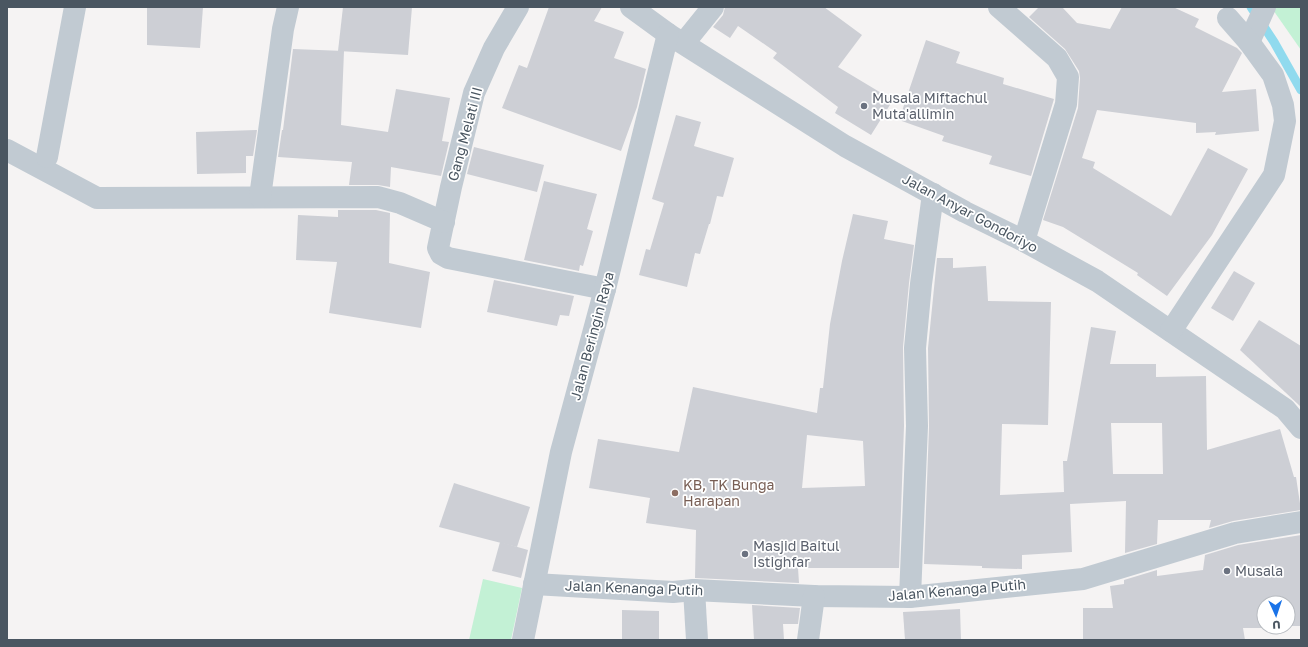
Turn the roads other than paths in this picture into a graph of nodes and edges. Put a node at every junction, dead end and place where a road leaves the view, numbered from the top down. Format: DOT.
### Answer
graph roads {
  1 [pos="75,7"];
  2 [pos="288,7"];
  3 [pos="518,7"];
  4 [pos="631,7"];
  5 [pos="713,7"];
  6 [pos="999,7"];
  7 [pos="1265,7"];
  8 [pos="1228,18"];
  9 [pos="1252,36"];
  10 [pos="676,39"];
  11 [pos="7,150"];
  12 [pos="47,158"];
  13 [pos="932,194"];
  14 [pos="260,197"];
  15 [pos="444,222"];
  16 [pos="1024,241"];
  17 [pos="604,289"];
  18 [pos="1170,331"];
  19 [pos="1301,428"];
  20 [pos="1301,522"];
  21 [pos="534,584"];
  22 [pos="694,590"];
  23 [pos="814,596"];
  24 [pos="910,597"];
  25 [pos="523,640"];
  26 [pos="697,640"];
  27 [pos="808,640"];
  1 -- 12 [label="street"];
  2 -- 14 [label="street"];
  3 -- 15 [label="street, Gang Melati III"];
  4 -- 10 [label="street, Jalan Anyar Gondoriyo"];
  5 -- 10 [label="street"];
  6 -- 16 [label="street"];
  7 -- 9 [label="street"];
  8 -- 9 [label="street"];
  9 -- 18 [label="street"];
  10 -- 13 [label="street, Jalan Anyar Gondoriyo"];
  10 -- 17 [label="street, Jalan Beringin Raya"];
  11 -- 14 [label="street"];
  13 -- 16 [label="street, Jalan Anyar Gondoriyo"];
  13 -- 24 [label="street"];
  14 -- 15 [label="street"];
  15 -- 17 [label="street, Gang Melati III"];
  16 -- 18 [label="street, Jalan Anyar Gondoriyo"];
  17 -- 21 [label="street, Jalan Beringin Raya"];
  18 -- 19 [label="street, Jalan Anyar Gondoriyo"];
  20 -- 24 [label="street, Jalan Kenanga Putih"];
  21 -- 22 [label="street, Jalan Kenanga Putih"];
  21 -- 25 [label="street, Jalan Beringin Raya"];
  22 -- 23 [label="street, Jalan Kenanga Putih"];
  22 -- 26 [label="street"];
  23 -- 24 [label="street, Jalan Kenanga Putih"];
  23 -- 27 [label="street"];
}
